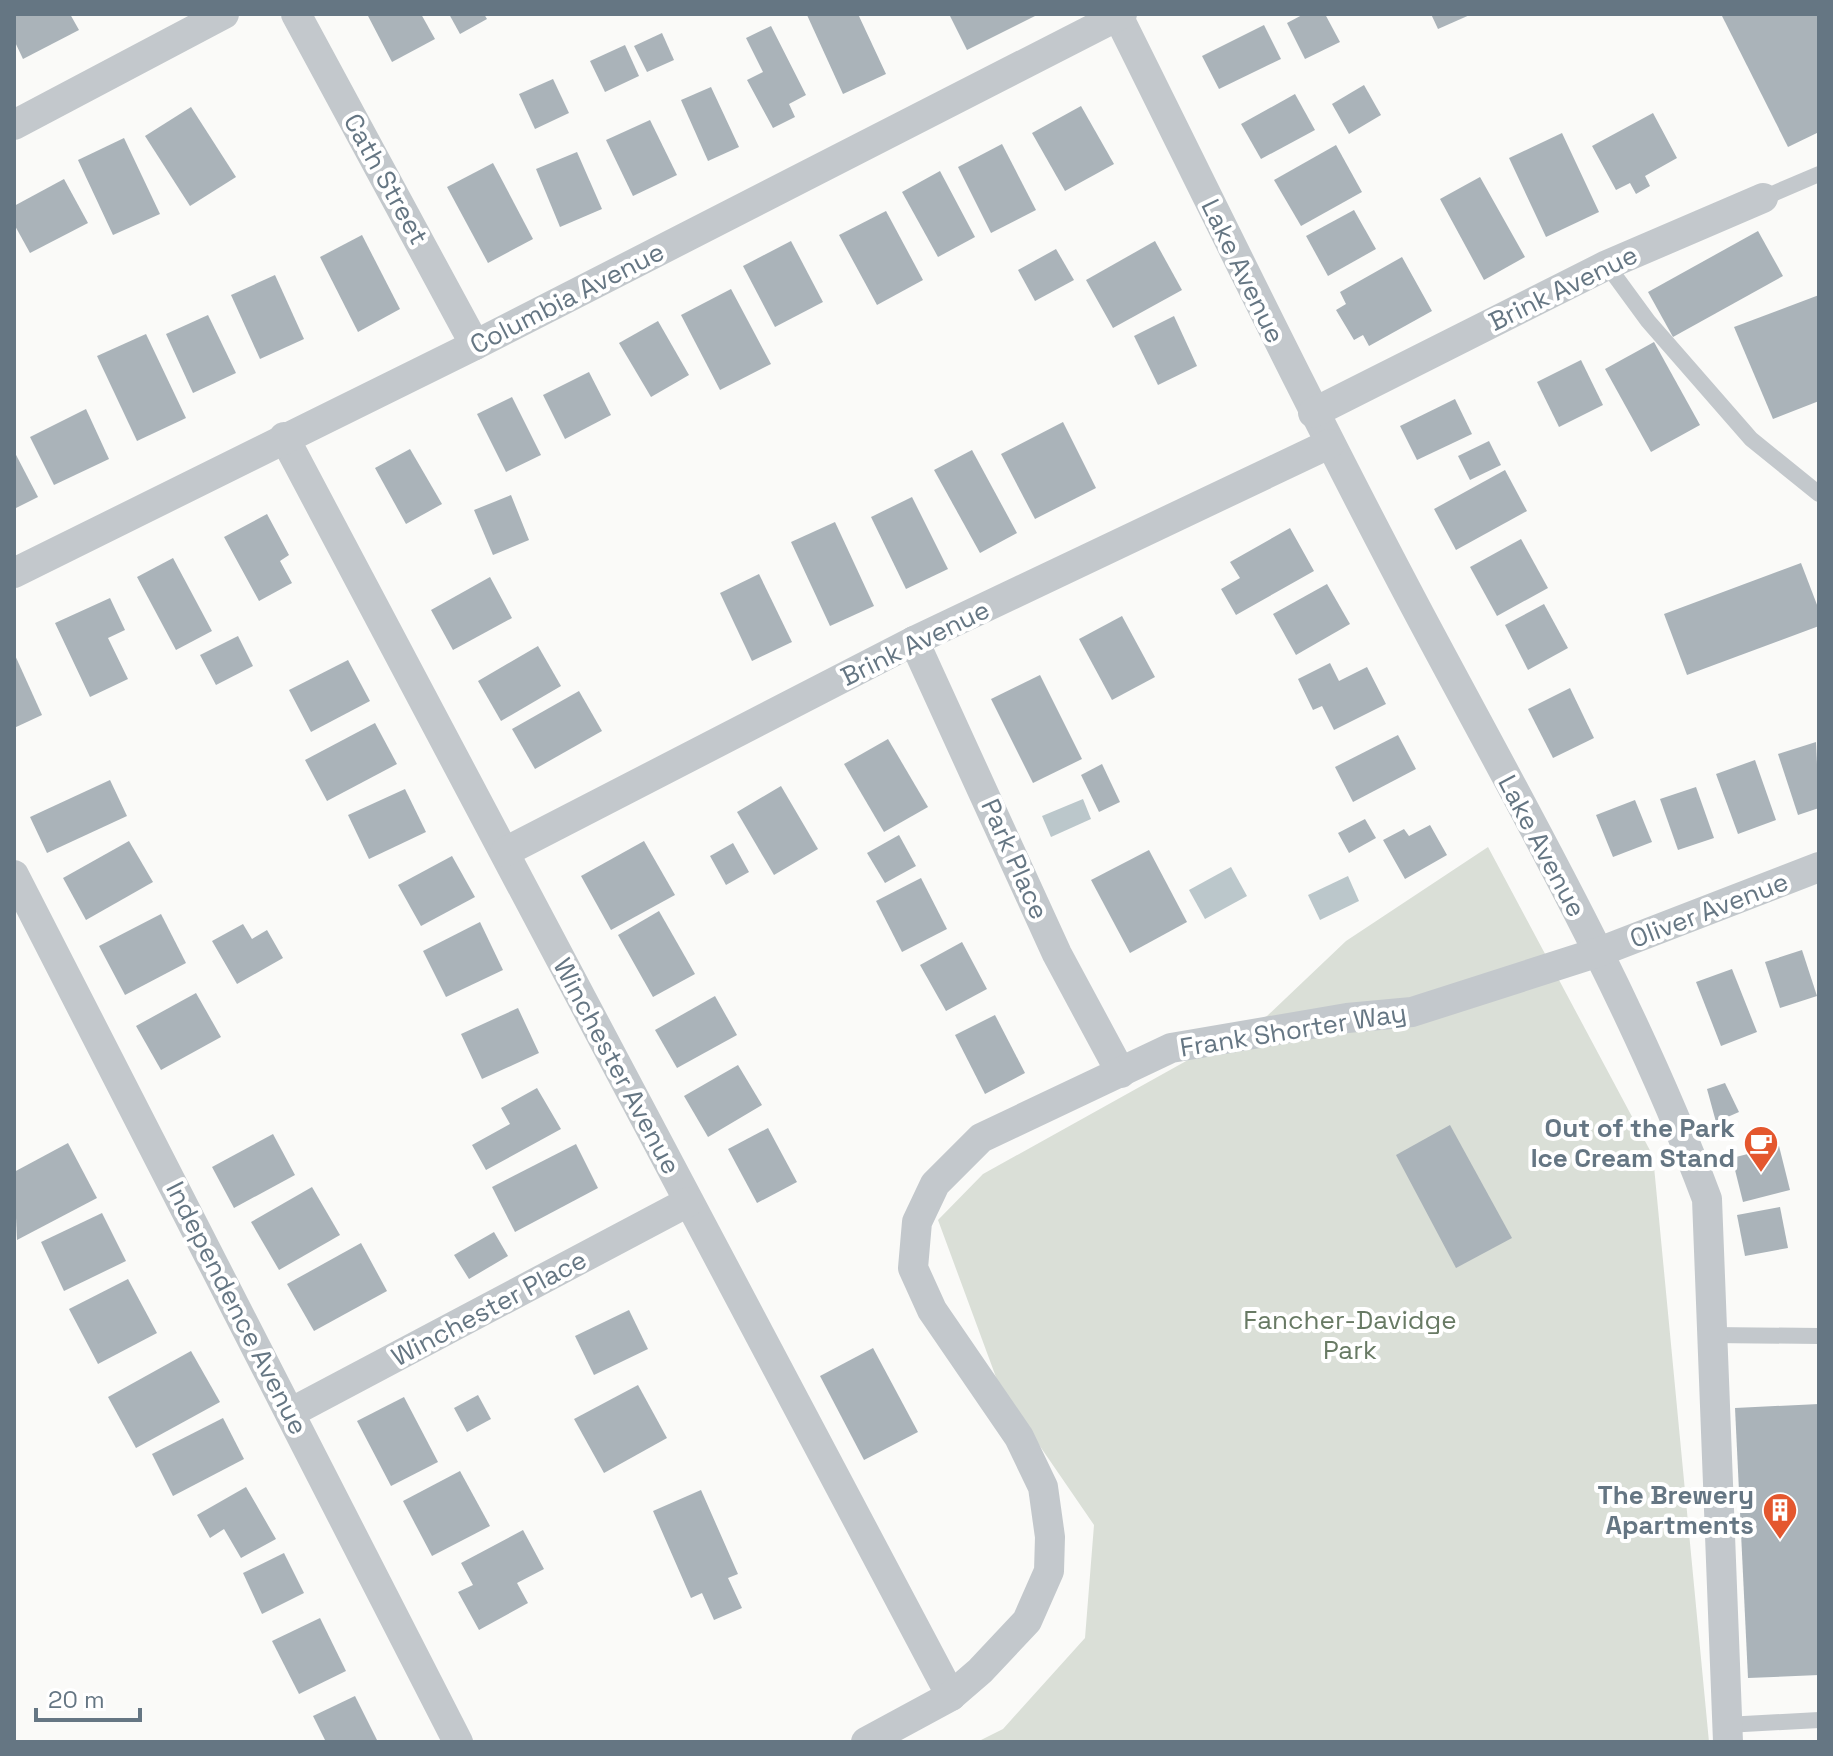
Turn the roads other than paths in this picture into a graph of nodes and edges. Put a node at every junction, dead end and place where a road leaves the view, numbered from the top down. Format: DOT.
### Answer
graph roads {
  1 [pos="224,14"];
  2 [pos="296,14"];
  3 [pos="1119,15"];
  4 [pos="14,125"];
  5 [pos="1819,174"];
  6 [pos="1763,198"];
  7 [pos="1607,265"];
  8 [pos="475,345"];
  9 [pos="1313,413"];
  10 [pos="284,437"];
  11 [pos="1329,444"];
  12 [pos="1819,494"];
  13 [pos="14,573"];
  14 [pos="914,641"];
  15 [pos="505,852"];
  16 [pos="1819,867"];
  17 [pos="14,875"];
  18 [pos="1599,952"];
  19 [pos="1121,1073"];
  20 [pos="688,1202"];
  21 [pos="1712,1335"];
  22 [pos="1819,1336"];
  23 [pos="290,1413"];
  24 [pos="951,1696"];
  25 [pos="1819,1720"];
  26 [pos="1727,1733"];
  27 [pos="458,1742"];
  28 [pos="866,1742"];
  1 -- 4 [label="street"];
  2 -- 8 [label="street, Cath Street"];
  3 -- 8 [label="street, Columbia Avenue"];
  3 -- 9 [label="street, Lake Avenue"];
  5 -- 6 [label="lane, Brink Avenue"];
  6 -- 7 [label="street, Brink Avenue"];
  7 -- 9 [label="street, Brink Avenue"];
  7 -- 12 [label="lane"];
  8 -- 10 [label="street, Columbia Avenue"];
  9 -- 11 [label="street, Lake Avenue"];
  10 -- 13 [label="street, Columbia Avenue"];
  10 -- 15 [label="street, Winchester Avenue"];
  11 -- 14 [label="street, Brink Avenue"];
  11 -- 18 [label="street, Lake Avenue"];
  14 -- 15 [label="street, Brink Avenue"];
  14 -- 19 [label="street, Park Place"];
  15 -- 20 [label="street, Winchester Avenue"];
  16 -- 18 [label="street, Oliver Avenue"];
  17 -- 23 [label="street, Independence Avenue"];
  18 -- 19 [label="street, Frank Shorter Way"];
  18 -- 21 [label="street, Lake Avenue"];
  19 -- 24 [label="street, Frank Shorter Way"];
  20 -- 23 [label="street, Winchester Place"];
  20 -- 24 [label="street, Winchester Avenue"];
  21 -- 22 [label="lane"];
  21 -- 26 [label="street, Lake Avenue"];
  23 -- 27 [label="street, Independence Avenue"];
  24 -- 28 [label="street, Frank Shorter Way"];
  25 -- 26 [label="lane"];
}
